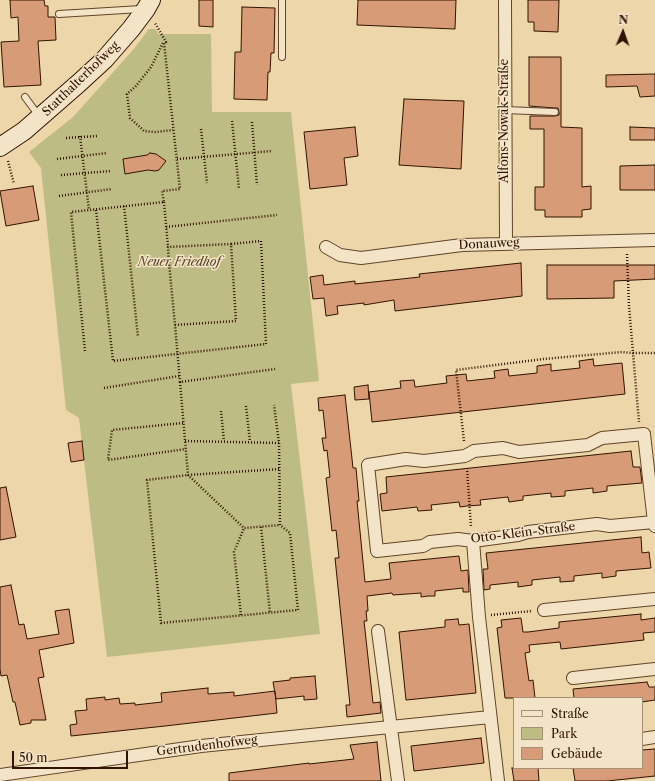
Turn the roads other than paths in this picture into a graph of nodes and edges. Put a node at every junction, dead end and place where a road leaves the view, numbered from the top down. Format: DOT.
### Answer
graph roads {
  1 [pos="282,0"];
  2 [pos="505,0"];
  3 [pos="148,5"];
  4 [pos="59,14"];
  5 [pos="282,57"];
  6 [pos="25,97"];
  7 [pos="505,110"];
  8 [pos="555,112"];
  9 [pos="40,118"];
  10 [pos="2,146"];
  11 [pos="655,240"];
  12 [pos="506,243"];
  13 [pos="326,247"];
  14 [pos="654,522"];
  15 [pos="655,526"];
  16 [pos="472,541"];
  17 [pos="655,599"];
  18 [pos="544,610"];
  19 [pos="378,631"];
  20 [pos="655,669"];
  21 [pos="573,678"];
  22 [pos="490,717"];
  23 [pos="391,727"];
  24 [pos="655,737"];
  25 [pos="643,739"];
  26 [pos="0,775"];
  27 [pos="398,781"];
  28 [pos="498,781"];
  1 -- 5 [label="lane"];
  2 -- 7 [label="street, Alfons-Nowak-Straße"];
  3 -- 4 [label="lane"];
  3 -- 9 [label="street, Statthalterhofweg"];
  6 -- 9 [label="lane"];
  7 -- 8 [label="lane"];
  7 -- 12 [label="street, Alfons-Nowak-Straße"];
  9 -- 10 [label="street, Statthalterhofweg"];
  11 -- 12 [label="street, Donauweg"];
  12 -- 13 [label="street, Donauweg"];
  14 -- 15 [label="street"];
  14 -- 16 [label="street, Otto-Klein-Straße"];
  14 -- 16 [label="street, Otto-Klein-Straße"];
  16 -- 22 [label="street"];
  17 -- 18 [label="street"];
  19 -- 23 [label="street"];
  20 -- 21 [label="street"];
  22 -- 23 [label="street, Gertrudenhofweg"];
  22 -- 28 [label="street"];
  23 -- 26 [label="street, Gertrudenhofweg"];
  23 -- 27 [label="street"];
  24 -- 25 [label="street"];
}
